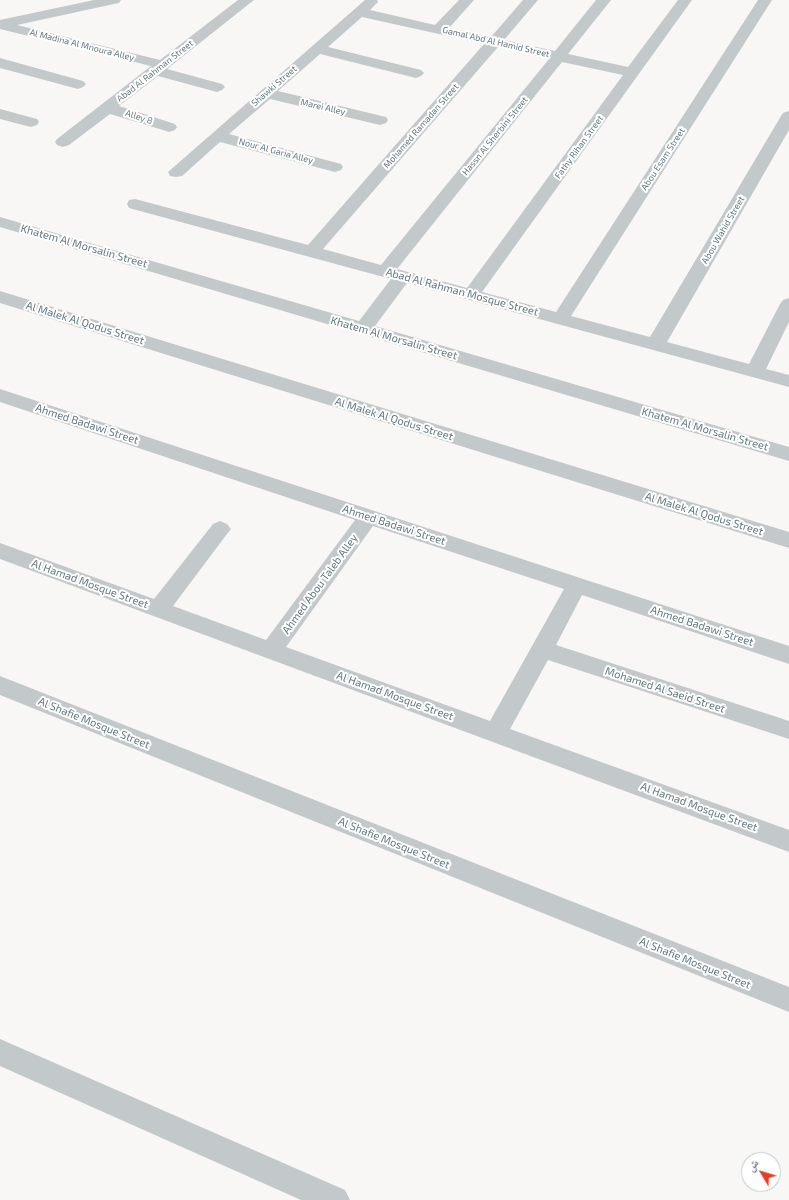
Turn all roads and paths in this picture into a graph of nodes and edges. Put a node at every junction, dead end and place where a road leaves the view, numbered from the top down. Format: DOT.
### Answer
graph roads {
  1 [pos="114,0"];
  2 [pos="247,0"];
  3 [pos="372,0"];
  4 [pos="467,0"];
  5 [pos="531,0"];
  6 [pos="604,0"];
  7 [pos="685,0"];
  8 [pos="765,0"];
  9 [pos="42,2"];
  10 [pos="73,8"];
  11 [pos="359,12"];
  12 [pos="0,25"];
  13 [pos="439,29"];
  14 [pos="494,42"];
  15 [pos="316,49"];
  16 [pos="559,56"];
  17 [pos="0,63"];
  18 [pos="160,68"];
  19 [pos="416,73"];
  20 [pos="632,73"];
  21 [pos="78,84"];
  22 [pos="217,87"];
  23 [pos="266,93"];
  24 [pos="108,108"];
  25 [pos="0,114"];
  26 [pos="789,116"];
  27 [pos="380,120"];
  28 [pos="31,122"];
  29 [pos="169,127"];
  30 [pos="217,136"];
  31 [pos="63,142"];
  32 [pos="335,167"];
  33 [pos="176,172"];
  34 [pos="135,204"];
  35 [pos="0,222"];
  36 [pos="312,251"];
  37 [pos="386,271"];
  38 [pos="403,276"];
  39 [pos="472,294"];
  40 [pos="0,297"];
  41 [pos="789,304"];
  42 [pos="561,318"];
  43 [pos="363,328"];
  44 [pos="656,344"];
  45 [pos="755,372"];
  46 [pos="789,381"];
  47 [pos="0,396"];
  48 [pos="789,454"];
  49 [pos="368,517"];
  50 [pos="220,528"];
  51 [pos="789,540"];
  52 [pos="0,551"];
  53 [pos="577,585"];
  54 [pos="159,609"];
  55 [pos="542,649"];
  56 [pos="271,650"];
  57 [pos="789,655"];
  58 [pos="0,685"];
  59 [pos="789,730"];
  60 [pos="496,733"];
  61 [pos="789,840"];
  62 [pos="789,1000"];
  63 [pos="0,1052"];
  64 [pos="335,1200"];
  1 -- 10 [label="street"];
  2 -- 18 [label="street, Abad Al Rahman Street"];
  3 -- 11 [label="street, Shawki Street"];
  4 -- 13 [label="street"];
  5 -- 14 [label="street, Mohamed Ramadan Street"];
  6 -- 16 [label="street, Hassn Al Sherbini Street"];
  7 -- 20 [label="street, Fathy Rihan Street"];
  8 -- 42 [label="street, Abou Esam Street"];
  9 -- 10 [label="street"];
  10 -- 12 [label="street"];
  11 -- 13 [label="street, Gamal Abd Al Hamid Street"];
  11 -- 15 [label="street, Shawki Street"];
  12 -- 18 [label="street, Al Madina Al Mnoura Alley"];
  13 -- 14 [label="street, Gamal Abd Al Hamid Street"];
  14 -- 16 [label="street, Gamal Abd Al Hamid Street"];
  14 -- 36 [label="street, Mohamed Ramadan Street"];
  15 -- 19 [label="street"];
  15 -- 23 [label="street, Shawki Street"];
  16 -- 20 [label="street, Gamal Abd Al Hamid Street"];
  16 -- 37 [label="street, Hassn Al Sherbini Street"];
  17 -- 21 [label="street"];
  18 -- 22 [label="street, Al Madina Al Mnoura Alley"];
  18 -- 24 [label="street, Abad Al Rahman Street"];
  20 -- 39 [label="street, Fathy Rihan Street"];
  23 -- 27 [label="street, Marei Alley"];
  23 -- 30 [label="street, Shawki Street"];
  24 -- 29 [label="street, Alley 8"];
  24 -- 31 [label="street, Abad Al Rahman Street"];
  25 -- 28 [label="street"];
  26 -- 44 [label="street, Abou Wahid Street"];
  30 -- 32 [label="street, Nour Al Garia Alley"];
  30 -- 33 [label="street, Shawki Street"];
  34 -- 36 [label="street, Abad Al Rahman Mosque Street"];
  35 -- 43 [label="street, Khatem Al Morsalin Street"];
  36 -- 37 [label="street, Abad Al Rahman Mosque Street"];
  37 -- 38 [label="street, Abad Al Rahman Mosque Street"];
  38 -- 39 [label="street, Abad Al Rahman Mosque Street"];
  38 -- 43 [label="street"];
  39 -- 42 [label="street, Abad Al Rahman Mosque Street"];
  40 -- 51 [label="street, Al Malek Al Qodus Street"];
  41 -- 45 [label="street"];
  42 -- 44 [label="street, Abad Al Rahman Mosque Street"];
  43 -- 48 [label="street, Khatem Al Morsalin Street"];
  44 -- 45 [label="street, Abad Al Rahman Mosque Street"];
  45 -- 46 [label="street, Abad Al Rahman Mosque Street"];
  47 -- 49 [label="street, Ahmed Badawi Street"];
  49 -- 53 [label="street, Ahmed Badawi Street"];
  49 -- 56 [label="street, Ahmed Abou Taleb Alley"];
  50 -- 54 [label="street"];
  52 -- 54 [label="street, Al Hamad Mosque Street"];
  53 -- 55 [label="street"];
  53 -- 57 [label="street, Ahmed Badawi Street"];
  54 -- 56 [label="street, Al Hamad Mosque Street"];
  55 -- 59 [label="street, Mohamed Al Saeid Street"];
  55 -- 60 [label="street"];
  56 -- 60 [label="street, Al Hamad Mosque Street"];
  58 -- 62 [label="street, Al Shafie Mosque Street"];
  60 -- 61 [label="street, Al Hamad Mosque Street"];
  63 -- 64 [label="street"];
}
